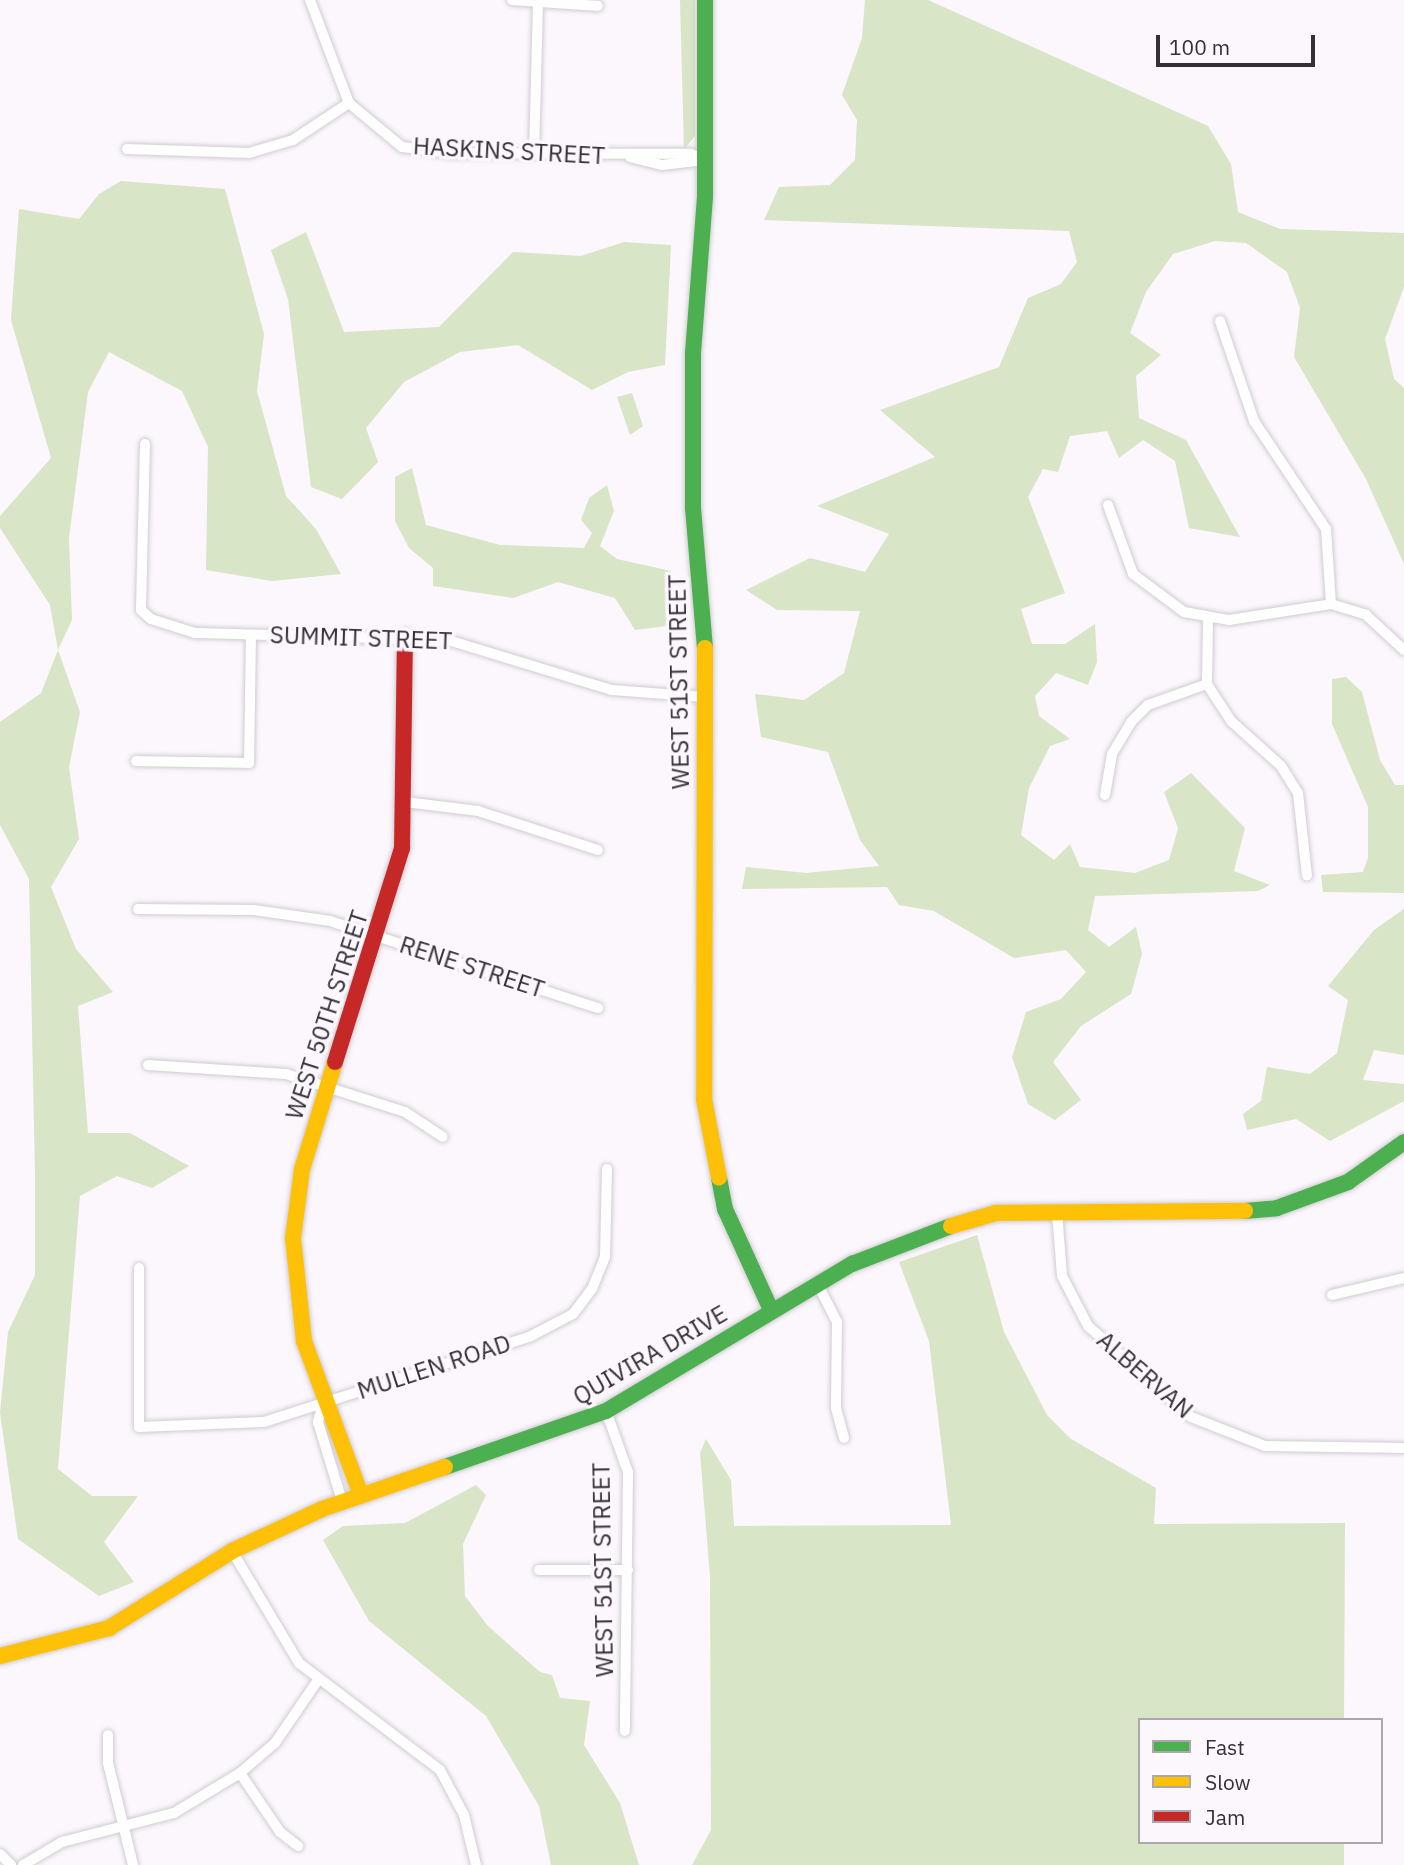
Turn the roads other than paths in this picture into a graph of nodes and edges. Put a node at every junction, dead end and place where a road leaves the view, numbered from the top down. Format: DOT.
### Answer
graph roads {
  1 [pos="310,0"];
  2 [pos="512,0"];
  3 [pos="705,0"];
  4 [pos="538,4"];
  5 [pos="598,6"];
  6 [pos="349,103"];
  7 [pos="127,149"];
  8 [pos="534,154"];
  9 [pos="705,160"];
  10 [pos="1220,321"];
  11 [pos="145,444"];
  12 [pos="1108,505"];
  13 [pos="1331,604"];
  14 [pos="1208,619"];
  15 [pos="251,635"];
  16 [pos="405,637"];
  17 [pos="1404,650"];
  18 [pos="1207,684"];
  19 [pos="704,697"];
  20 [pos="136,761"];
  21 [pos="1105,794"];
  22 [pos="405,803"];
  23 [pos="598,850"];
  24 [pos="1307,876"];
  25 [pos="138,909"];
  26 [pos="377,935"];
  27 [pos="598,1008"];
  28 [pos="148,1065"];
  29 [pos="327,1087"];
  30 [pos="443,1137"];
  31 [pos="1404,1142"];
  32 [pos="607,1169"];
  33 [pos="1057,1212"];
  34 [pos="139,1268"];
  35 [pos="1404,1278"];
  36 [pos="818,1285"];
  37 [pos="1332,1295"];
  38 [pos="771,1310"];
  39 [pos="323,1404"];
  40 [pos="606,1411"];
  41 [pos="844,1438"];
  42 [pos="1404,1448"];
  43 [pos="361,1495"];
  44 [pos="342,1502"];
  45 [pos="232,1551"];
  46 [pos="540,1570"];
  47 [pos="628,1570"];
  48 [pos="0,1656"];
  49 [pos="318,1680"];
  50 [pos="625,1731"];
  51 [pos="108,1735"];
  52 [pos="240,1773"];
  53 [pos="124,1827"];
  54 [pos="298,1846"];
  55 [pos="0,1854"];
  56 [pos="11,1865"];
  57 [pos="23,1865"];
  58 [pos="133,1865"];
  59 [pos="476,1865"];
  1 -- 6 [label="street"];
  2 -- 4 [label="street"];
  3 -- 9 [label="street, WEST 51ST STREET"];
  4 -- 5 [label="street"];
  4 -- 8 [label="street"];
  6 -- 7 [label="street"];
  6 -- 8 [label="street, HASKINS STREET"];
  8 -- 9 [label="street, HASKINS STREET"];
  9 -- 19 [label="street, WEST 51ST STREET"];
  10 -- 13 [label="street"];
  11 -- 15 [label="street, SUMMIT STREET"];
  12 -- 14 [label="street"];
  13 -- 14 [label="street"];
  13 -- 17 [label="street"];
  14 -- 18 [label="street"];
  15 -- 16 [label="street, SUMMIT STREET"];
  15 -- 20 [label="street"];
  16 -- 19 [label="street, SUMMIT STREET"];
  16 -- 22 [label="street, WEST 50TH STREET"];
  18 -- 21 [label="street"];
  18 -- 24 [label="street"];
  19 -- 38 [label="street, WEST 51ST STREET"];
  22 -- 23 [label="street"];
  22 -- 26 [label="street, WEST 50TH STREET"];
  25 -- 26 [label="street, RENE STREET"];
  26 -- 27 [label="street, RENE STREET"];
  26 -- 29 [label="street, WEST 50TH STREET"];
  28 -- 29 [label="street"];
  29 -- 30 [label="street"];
  29 -- 39 [label="street, WEST 50TH STREET"];
  31 -- 33 [label="street, QUIVIRA DRIVE"];
  32 -- 39 [label="street, MULLEN ROAD"];
  33 -- 36 [label="street, QUIVIRA DRIVE"];
  33 -- 42 [label="street, ALBERVAN"];
  34 -- 39 [label="street, MULLEN ROAD"];
  35 -- 37 [label="street"];
  36 -- 38 [label="street, QUIVIRA DRIVE"];
  36 -- 41 [label="street"];
  38 -- 40 [label="street, QUIVIRA DRIVE"];
  39 -- 43 [label="street, WEST 50TH STREET"];
  39 -- 44 [label="street, WEST 50TH STREET"];
  40 -- 43 [label="street, QUIVIRA DRIVE"];
  40 -- 47 [label="street, WEST 51ST STREET"];
  43 -- 44 [label="street, QUIVIRA DRIVE"];
  44 -- 45 [label="street, QUIVIRA DRIVE"];
  45 -- 48 [label="street, QUIVIRA DRIVE"];
  45 -- 49 [label="street"];
  46 -- 47 [label="street"];
  47 -- 50 [label="street, WEST 51ST STREET"];
  49 -- 52 [label="street"];
  49 -- 59 [label="street"];
  51 -- 53 [label="street"];
  52 -- 53 [label="street"];
  52 -- 54 [label="street"];
  53 -- 57 [label="street"];
  53 -- 58 [label="street"];
  55 -- 56 [label="street"];
}
